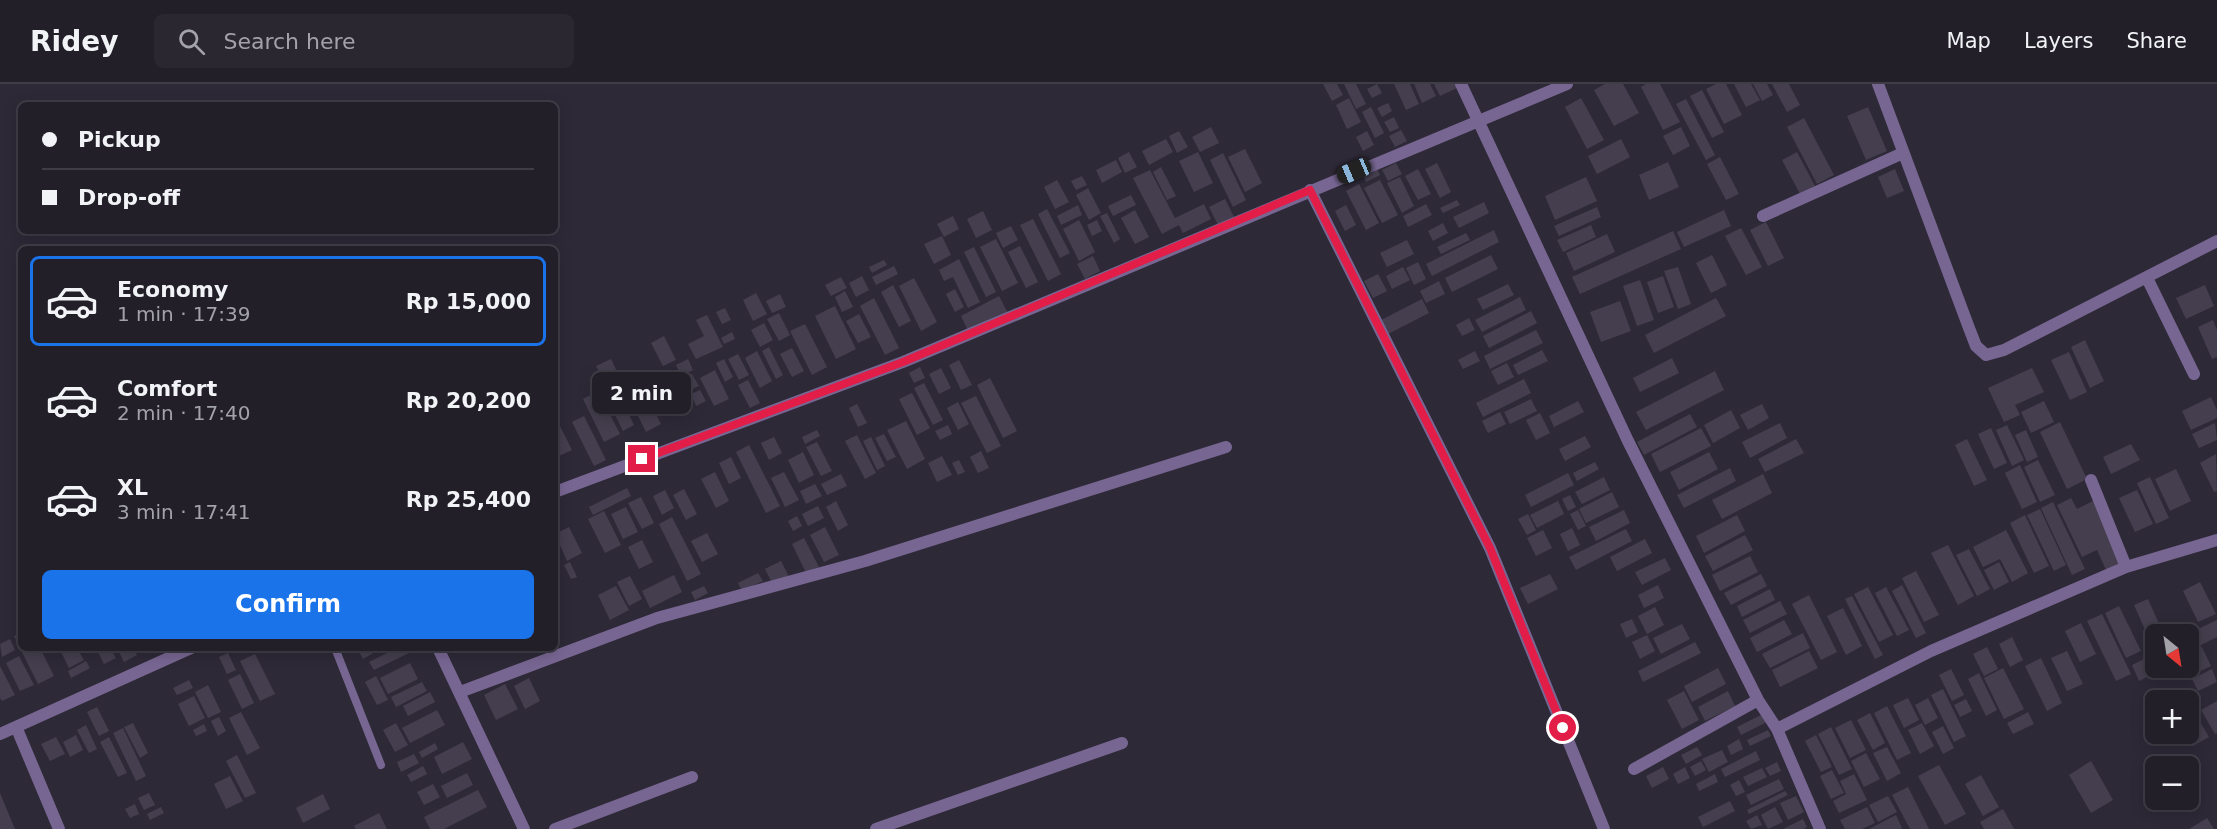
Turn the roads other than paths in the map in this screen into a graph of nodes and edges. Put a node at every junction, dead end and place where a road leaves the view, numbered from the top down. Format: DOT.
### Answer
graph roads {
  1 [pos="1461,84"];
  2 [pos="1567,84"];
  3 [pos="1878,84"];
  4 [pos="1478,121"];
  5 [pos="1903,153"];
  6 [pos="1310,190"];
  7 [pos="1763,216"];
  8 [pos="2217,241"];
  9 [pos="2147,278"];
  10 [pos="2194,374"];
  11 [pos="1226,447"];
  12 [pos="2091,480"];
  13 [pos="558,491"];
  14 [pos="2217,540"];
  15 [pos="2126,567"];
  16 [pos="185,651"];
  17 [pos="336,651"];
  18 [pos="440,651"];
  19 [pos="460,692"];
  20 [pos="1758,700"];
  21 [pos="18,729"];
  22 [pos="1777,729"];
  23 [pos="1,732"];
  24 [pos="1122,743"];
  25 [pos="381,765"];
  26 [pos="1634,769"];
  27 [pos="692,777"];
  28 [pos="59,829"];
  29 [pos="525,829"];
  30 [pos="555,829"];
  31 [pos="876,829"];
  32 [pos="1604,829"];
  33 [pos="1820,829"];
  1 -- 4 [label="street"];
  2 -- 4 [label="street"];
  3 -- 5 [label="street"];
  4 -- 6 [label="street"];
  4 -- 20 [label="street"];
  5 -- 7 [label="street"];
  5 -- 9 [label="street"];
  6 -- 13 [label="street"];
  6 -- 32 [label="street"];
  8 -- 9 [label="street"];
  9 -- 10 [label="street"];
  11 -- 19 [label="street"];
  12 -- 15 [label="street"];
  14 -- 15 [label="street"];
  15 -- 22 [label="street"];
  16 -- 21 [label="street"];
  17 -- 25 [label="lane"];
  18 -- 19 [label="street"];
  19 -- 29 [label="street"];
  20 -- 22 [label="street"];
  20 -- 26 [label="street"];
  21 -- 23 [label="street"];
  21 -- 28 [label="street"];
  22 -- 33 [label="street"];
  24 -- 31 [label="street"];
  27 -- 30 [label="street"];
}
